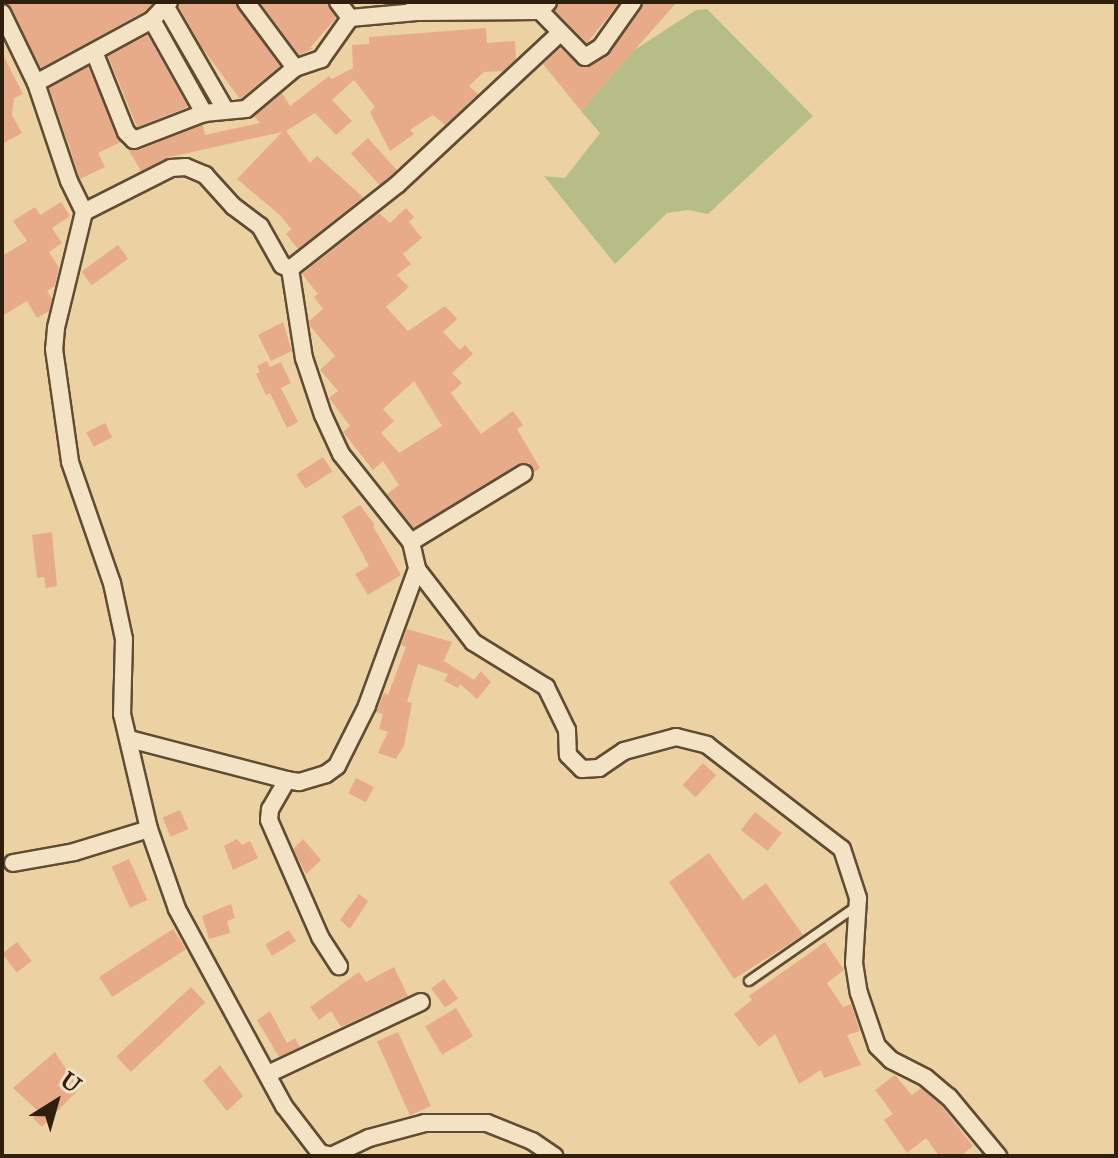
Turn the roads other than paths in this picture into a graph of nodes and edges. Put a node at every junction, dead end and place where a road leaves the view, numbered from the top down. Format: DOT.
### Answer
graph roads {
  1 [pos="246,2"];
  2 [pos="338,2"];
  3 [pos="633,2"];
  4 [pos="167,4"];
  5 [pos="544,6"];
  6 [pos="416,7"];
  7 [pos="2,13"];
  8 [pos="350,18"];
  9 [pos="152,20"];
  10 [pos="560,33"];
  11 [pos="95,54"];
  12 [pos="295,68"];
  13 [pos="36,83"];
  14 [pos="225,109"];
  15 [pos="204,113"];
  16 [pos="84,212"];
  17 [pos="290,269"];
  18 [pos="524,473"];
  19 [pos="411,542"];
  20 [pos="417,569"];
  21 [pos="130,739"];
  22 [pos="287,780"];
  23 [pos="149,829"];
  24 [pos="13,863"];
  25 [pos="857,905"];
  26 [pos="339,966"];
  27 [pos="749,981"];
  28 [pos="421,1002"];
  29 [pos="268,1074"];
  30 [pos="324,1155"];
  31 [pos="554,1156"];
  32 [pos="998,1156"];
  1 -- 12 [label="street"];
  2 -- 8 [label="street"];
  3 -- 10 [label="street"];
  4 -- 9 [label="street"];
  4 -- 14 [label="street"];
  5 -- 6 [label="street"];
  5 -- 10 [label="street"];
  6 -- 8 [label="street"];
  7 -- 13 [label="street"];
  8 -- 12 [label="street"];
  9 -- 11 [label="street"];
  9 -- 15 [label="street"];
  10 -- 17 [label="street"];
  11 -- 13 [label="street"];
  11 -- 15 [label="street"];
  12 -- 14 [label="street"];
  13 -- 16 [label="street"];
  14 -- 15 [label="street"];
  16 -- 17 [label="street"];
  16 -- 21 [label="street"];
  17 -- 19 [label="street"];
  18 -- 19 [label="street"];
  19 -- 20 [label="street"];
  20 -- 22 [label="street"];
  20 -- 25 [label="street"];
  21 -- 22 [label="street"];
  21 -- 23 [label="street"];
  22 -- 26 [label="street"];
  23 -- 24 [label="street"];
  23 -- 29 [label="street"];
  25 -- 27 [label="lane"];
  25 -- 32 [label="street"];
  28 -- 29 [label="street"];
  29 -- 30 [label="street"];
  30 -- 31 [label="street"];
}
